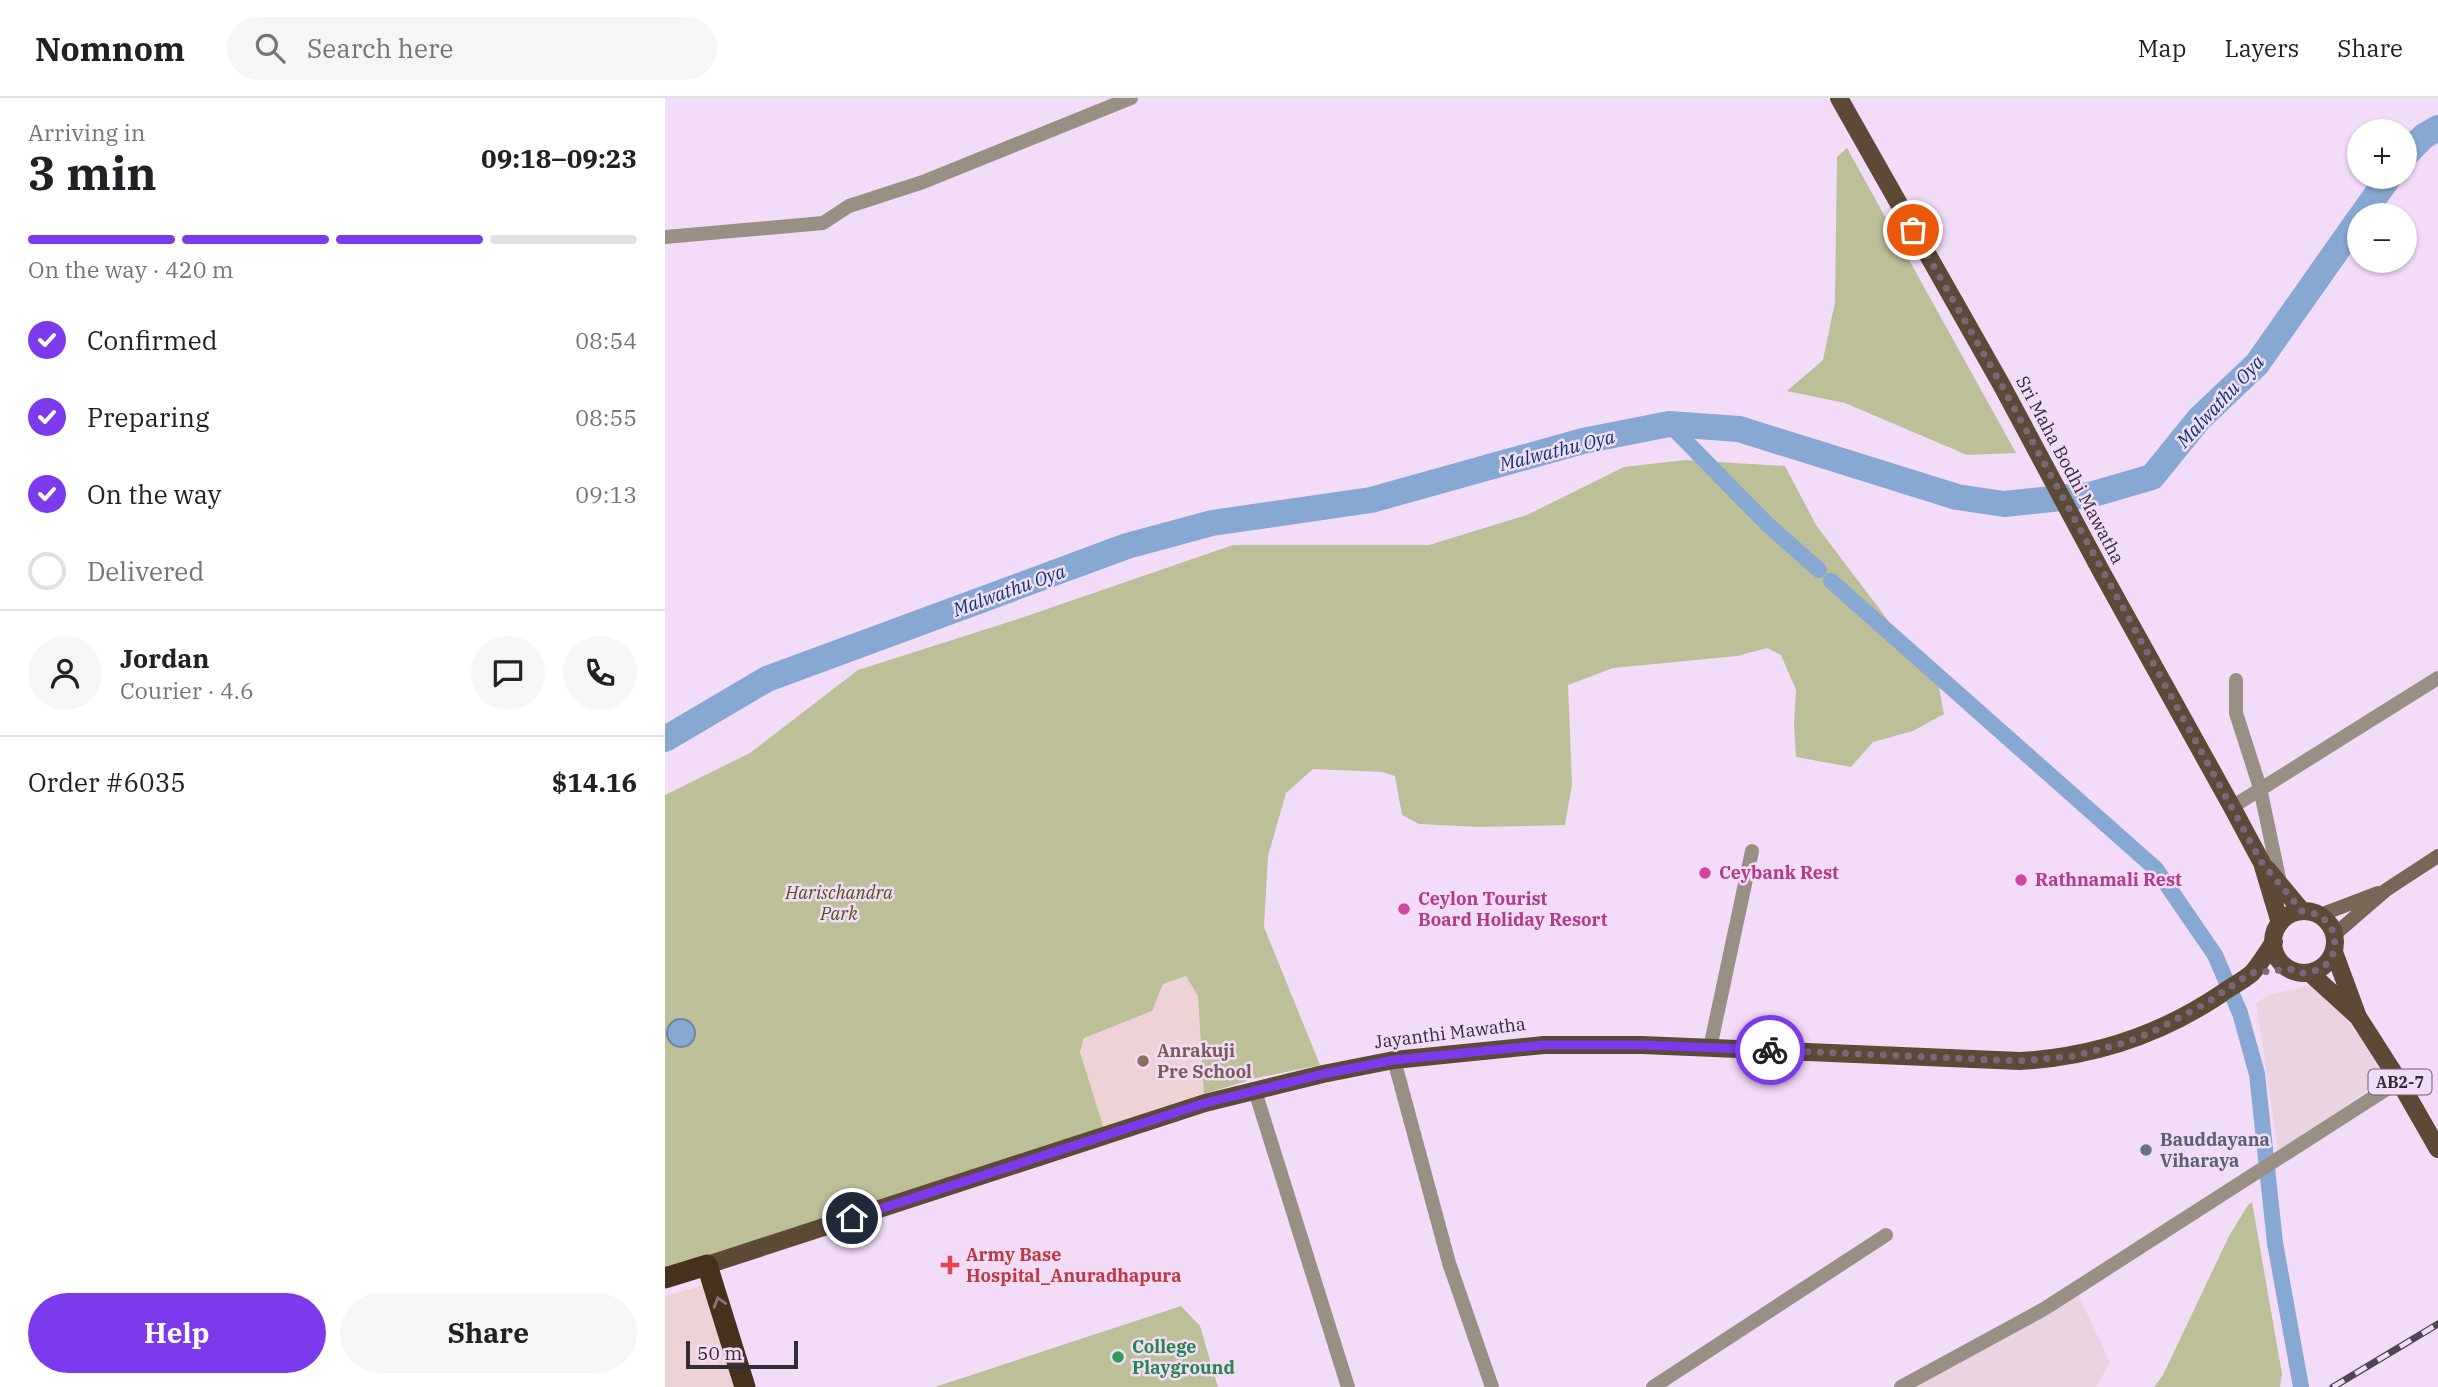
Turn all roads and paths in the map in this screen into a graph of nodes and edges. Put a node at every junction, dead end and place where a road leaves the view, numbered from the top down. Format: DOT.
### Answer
graph roads {
  1 [pos="1131,98"];
  2 [pos="1839,98"];
  3 [pos="665,237"];
  4 [pos="2438,678"];
  5 [pos="2236,680"];
  6 [pos="2260,789"];
  7 [pos="2232,807"];
  8 [pos="1752,850"];
  9 [pos="2438,856"];
  10 [pos="2262,863"];
  11 [pos="2280,883"];
  12 [pos="2386,890"];
  13 [pos="2302,911"];
  14 [pos="2320,915"];
  15 [pos="2280,923"];
  16 [pos="2274,942"];
  17 [pos="2334,943"];
  18 [pos="2290,969"];
  19 [pos="2310,972"];
  20 [pos="2251,973"];
  21 [pos="2358,1017"];
  22 [pos="1710,1048"];
  23 [pos="1394,1060"];
  24 [pos="2399,1081"];
  25 [pos="1255,1091"];
  26 [pos="2437,1146"];
  27 [pos="1887,1235"];
  28 [pos="707,1265"];
  29 [pos="665,1278"];
  30 [pos="745,1387"];
  31 [pos="1348,1387"];
  32 [pos="1492,1387"];
  33 [pos="1653,1387"];
  34 [pos="1901,1387"];
  1 -- 3 [label="street"];
  2 -- 7 [label="main road, Sri Maha Bodhi Mawatha"];
  4 -- 6 [label="street"];
  5 -- 6 [label="street"];
  6 -- 7 [label="street"];
  6 -- 11 [label="street"];
  7 -- 10 [label="main road, Sri Maha Bodhi Mawatha"];
  8 -- 22 [label="street"];
  9 -- 12 [label="main road"];
  10 -- 11 [label="main road, Sri Maha Bodhi Mawatha"];
  10 -- 15 [label="main road, Sri Maha Bodhi Mawatha"];
  11 -- 13 [label="main road, Sri Maha Bodhi Mawatha"];
  12 -- 14 [label="main road"];
  12 -- 17 [label="main road"];
  13 -- 14 [label="main road"];
  13 -- 15 [label="main road"];
  14 -- 17 [label="main road"];
  15 -- 16 [label="main road"];
  16 -- 18 [label="main road"];
  16 -- 20 [label="main road, Jayanthi Mawatha"];
  17 -- 19 [label="main road"];
  17 -- 21 [label="main road, AB2-7"];
  18 -- 19 [label="main road"];
  18 -- 20 [label="main road, Jayanthi Mawatha"];
  19 -- 21 [label="main road, AB2-7"];
  20 -- 22 [label="main road, Jayanthi Mawatha"];
  21 -- 24 [label="main road, AB2-7"];
  22 -- 23 [label="main road, Jayanthi Mawatha"];
  23 -- 25 [label="main road, Jayanthi Mawatha"];
  23 -- 32 [label="street"];
  24 -- 26 [label="main road, AB2-7"];
  24 -- 34 [label="street"];
  25 -- 28 [label="main road, Jayanthi Mawatha"];
  25 -- 31 [label="street"];
  27 -- 33 [label="street"];
  28 -- 29 [label="highway, Jayanthi Mawatha"];
  30 -- 28 [label="highway, one-way"];
}
